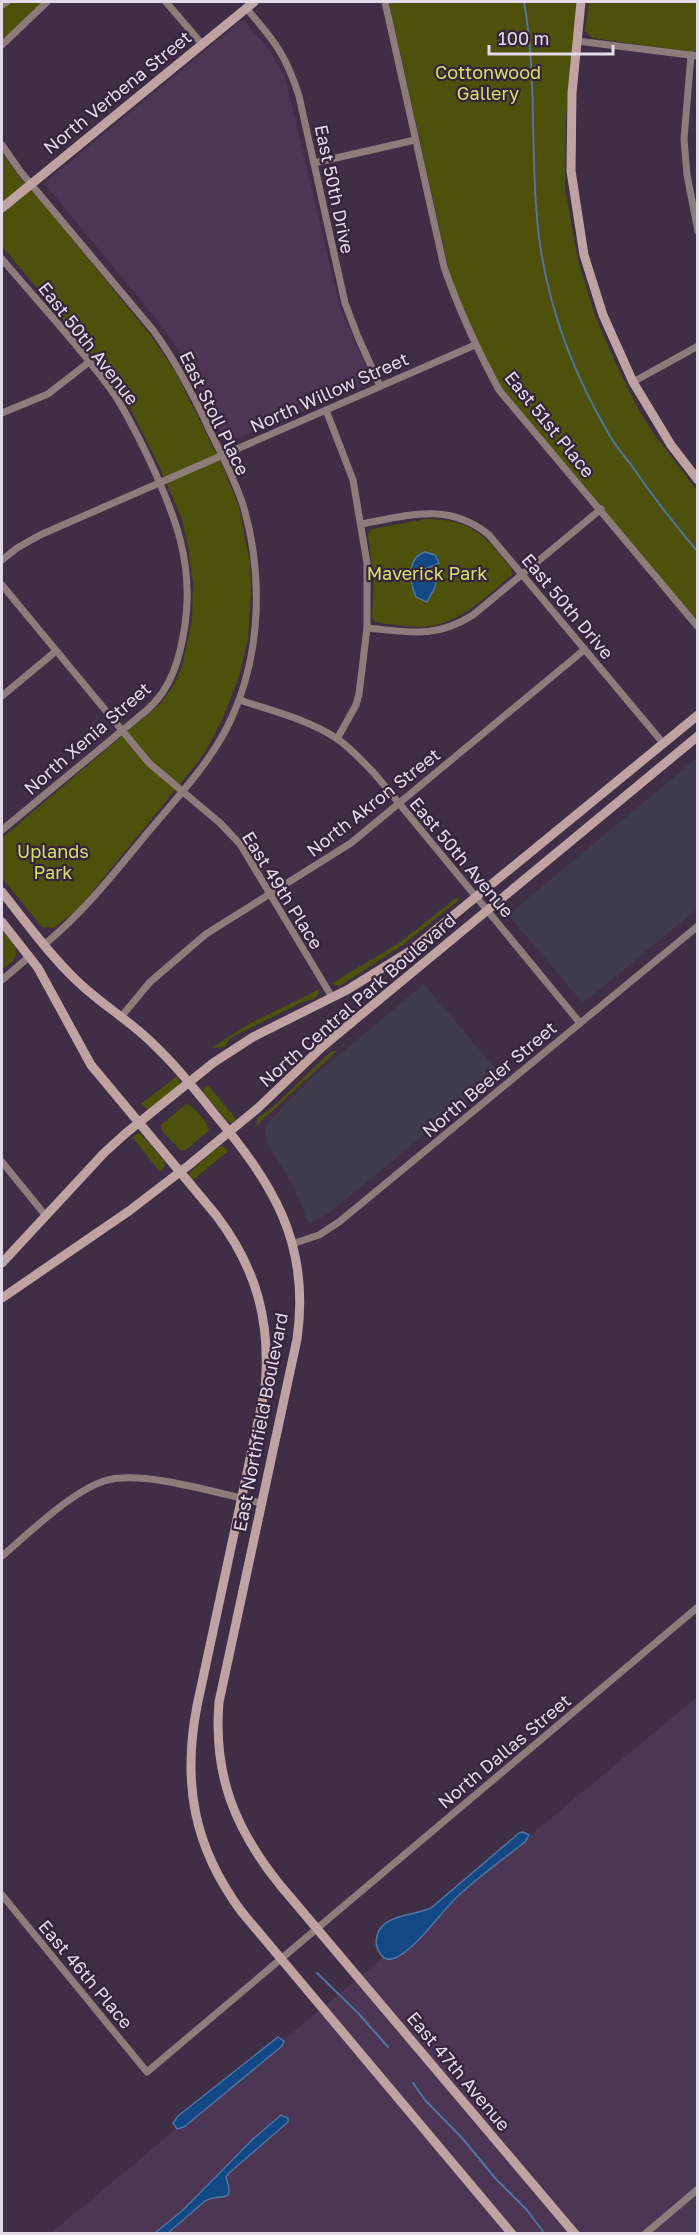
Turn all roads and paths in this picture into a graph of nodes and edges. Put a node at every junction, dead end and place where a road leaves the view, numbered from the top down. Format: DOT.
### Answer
graph roads {
  1 [pos="8,2"];
  2 [pos="47,2"];
  3 [pos="166,2"];
  4 [pos="384,2"];
  5 [pos="581,2"];
  6 [pos="2,5"];
  7 [pos="250,5"];
  8 [pos="577,41"];
  9 [pos="202,44"];
  10 [pos="2,45"];
  11 [pos="694,56"];
  12 [pos="415,140"];
  13 [pos="2,145"];
  14 [pos="314,163"];
  15 [pos="687,175"];
  16 [pos="698,175"];
  17 [pos="31,184"];
  18 [pos="2,208"];
  19 [pos="698,231"];
  20 [pos="2,259"];
  21 [pos="475,345"];
  22 [pos="698,346"];
  23 [pos="89,362"];
  24 [pos="633,382"];
  25 [pos="380,386"];
  26 [pos="326,410"];
  27 [pos="2,413"];
  28 [pos="222,456"];
  29 [pos="698,480"];
  30 [pos="160,484"];
  31 [pos="601,509"];
  32 [pos="362,524"];
  33 [pos="2,560"];
  34 [pos="522,574"];
  35 [pos="2,585"];
  36 [pos="698,627"];
  37 [pos="367,628"];
  38 [pos="585,650"];
  39 [pos="56,651"];
  40 [pos="2,696"];
  41 [pos="240,700"];
  42 [pos="698,715"];
  43 [pos="122,731"];
  44 [pos="698,736"];
  45 [pos="338,739"];
  46 [pos="663,743"];
  47 [pos="182,792"];
  48 [pos="399,804"];
  49 [pos="2,830"];
  50 [pos="2,892"];
  51 [pos="270,894"];
  52 [pos="477,897"];
  53 [pos="487,910"];
  54 [pos="2,922"];
  55 [pos="698,926"];
  56 [pos="45,944"];
  57 [pos="30,956"];
  58 [pos="2,980"];
  59 [pos="332,997"];
  60 [pos="121,1017"];
  61 [pos="580,1023"];
  62 [pos="189,1083"];
  63 [pos="139,1123"];
  64 [pos="230,1132"];
  65 [pos="2,1162"];
  66 [pos="180,1172"];
  67 [pos="45,1216"];
  68 [pos="292,1244"];
  69 [pos="2,1263"];
  70 [pos="2,1298"];
  71 [pos="242,1498"];
  72 [pos="261,1503"];
  73 [pos="2,1556"];
  74 [pos="698,1607"];
  75 [pos="2,1895"];
  76 [pos="318,1929"];
  77 [pos="282,1960"];
  78 [pos="698,2190"];
  79 [pos="512,2234"];
  80 [pos="575,2234"];
  81 [pos="645,2234"];
  1 -- 6 [label="street"];
  2 -- 10 [label="street"];
  3 -- 9 [label="street"];
  4 -- 12 [label="street, East 51st Place"];
  5 -- 8 [label="main road"];
  7 -- 9 [label="main road, North Verbena Street"];
  7 -- 14 [label="street, East 50th Drive"];
  8 -- 11 [label="street"];
  8 -- 24 [label="main road"];
  9 -- 17 [label="main road, North Verbena Street"];
  11 -- 15 [label="street"];
  12 -- 14 [label="street"];
  12 -- 21 [label="street, East 51st Place"];
  13 -- 17 [label="street, East Stoll Place"];
  14 -- 25 [label="street, East 50th Drive"];
  15 -- 16 [label="street"];
  15 -- 19 [label="street"];
  17 -- 18 [label="main road, North Verbena Street"];
  17 -- 28 [label="street, East Stoll Place"];
  20 -- 23 [label="street, East 50th Avenue"];
  21 -- 25 [label="street, North Willow Street"];
  21 -- 31 [label="street, East 51st Place"];
  22 -- 24 [label="street"];
  23 -- 27 [label="street"];
  23 -- 30 [label="street, East 50th Avenue"];
  24 -- 29 [label="main road"];
  25 -- 26 [label="street, North Willow Street"];
  26 -- 28 [label="street, North Willow Street"];
  26 -- 32 [label="street"];
  28 -- 30 [label="street, North Willow Street"];
  28 -- 41 [label="street, East Stoll Place"];
  30 -- 33 [label="street, North Willow Street"];
  30 -- 43 [label="street, North Xenia Street"];
  31 -- 34 [label="street"];
  31 -- 36 [label="street, East 51st Place"];
  32 -- 34 [label="street, East 50th Drive"];
  32 -- 37 [label="street"];
  34 -- 37 [label="street"];
  34 -- 38 [label="street, East 50th Drive"];
  35 -- 39 [label="street"];
  37 -- 45 [label="street"];
  38 -- 46 [label="street, East 50th Drive"];
  38 -- 48 [label="street, North Akron Street"];
  39 -- 40 [label="street"];
  39 -- 43 [label="street"];
  41 -- 45 [label="street, East 50th Avenue"];
  41 -- 47 [label="street, East Stoll Place"];
  42 -- 46 [label="main road, North Central Park Boulevard"];
  43 -- 47 [label="street, East 49th Place"];
  43 -- 49 [label="street, North Xenia Street"];
  44 -- 53 [label="main road, North Central Park Boulevard"];
  45 -- 48 [label="street, East 50th Avenue"];
  46 -- 52 [label="main road, North Central Park Boulevard"];
  47 -- 51 [label="street, East 49th Place"];
  47 -- 56 [label="street, East Stoll Place"];
  48 -- 51 [label="street, North Akron Street"];
  48 -- 52 [label="street, East 50th Avenue"];
  50 -- 56 [label="main road, East Northfield Boulevard"];
  51 -- 59 [label="street, East 49th Place"];
  51 -- 60 [label="street, North Akron Street"];
  52 -- 53 [label="street, East 50th Avenue"];
  52 -- 59 [label="main road, North Central Park Boulevard"];
  53 -- 61 [label="street, East 50th Avenue"];
  53 -- 64 [label="main road, North Central Park Boulevard"];
  54 -- 57 [label="main road, East Northfield Boulevard"];
  55 -- 61 [label="street, North Beeler Street"];
  56 -- 60 [label="main road, East Northfield Boulevard"];
  57 -- 58 [label="street"];
  57 -- 63 [label="main road, East Northfield Boulevard"];
  59 -- 62 [label="main road, North Central Park Boulevard"];
  60 -- 62 [label="main road, East Northfield Boulevard"];
  61 -- 68 [label="street, North Beeler Street"];
  62 -- 63 [label="main road, North Central Park Boulevard"];
  62 -- 64 [label="main road, East Northfield Boulevard"];
  63 -- 66 [label="main road, East Northfield Boulevard"];
  63 -- 67 [label="main road, North Central Park Boulevard"];
  64 -- 66 [label="main road, North Central Park Boulevard"];
  64 -- 68 [label="main road, East Northfield Boulevard"];
  65 -- 67 [label="street"];
  66 -- 70 [label="main road, North Central Park Boulevard"];
  66 -- 71 [label="main road, East Northfield Boulevard"];
  67 -- 69 [label="main road, North Central Park Boulevard"];
  68 -- 72 [label="main road, East Northfield Boulevard"];
  71 -- 72 [label="street"];
  71 -- 73 [label="street"];
  71 -- 77 [label="main road, East Northfield Boulevard"];
  72 -- 76 [label="main road, East Northfield Boulevard"];
  74 -- 76 [label="street, North Dallas Street"];
  75 -- 77 [label="street, East 46th Place"];
  76 -- 77 [label="street"];
  76 -- 80 [label="main road, East 47th Avenue"];
  77 -- 79 [label="main road"];
  78 -- 81 [label="street"];
}
